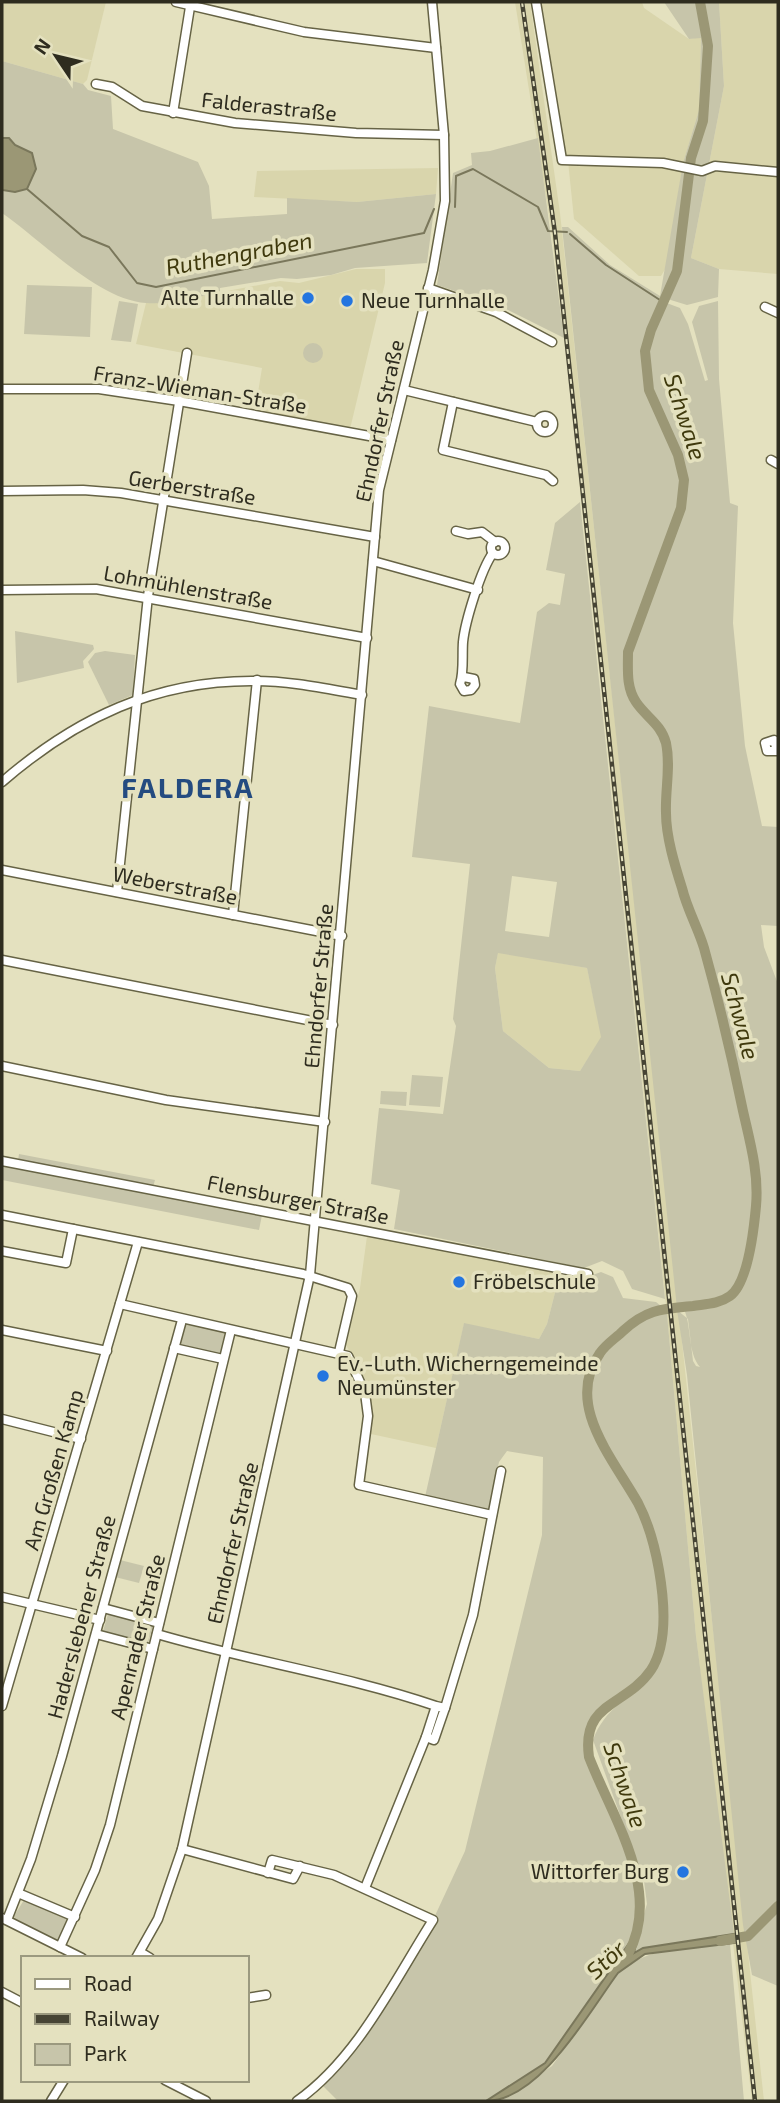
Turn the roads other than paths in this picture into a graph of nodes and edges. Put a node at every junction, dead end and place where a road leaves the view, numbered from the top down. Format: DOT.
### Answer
graph roads {
  1 [pos="176,2"];
  2 [pos="432,2"];
  3 [pos="536,2"];
  4 [pos="190,6"];
  5 [pos="436,48"];
  6 [pos="96,84"];
  7 [pos="173,113"];
  8 [pos="444,135"];
  9 [pos="778,172"];
  10 [pos="428,288"];
  11 [pos="765,307"];
  12 [pos="778,313"];
  13 [pos="552,342"];
  14 [pos="187,353"];
  15 [pos="2,388"];
  16 [pos="404,390"];
  17 [pos="179,401"];
  18 [pos="453,402"];
  19 [pos="537,422"];
  20 [pos="391,440"];
  21 [pos="553,481"];
  22 [pos="2,491"];
  23 [pos="162,499"];
  24 [pos="456,531"];
  25 [pos="375,537"];
  26 [pos="495,542"];
  27 [pos="493,554"];
  28 [pos="373,561"];
  29 [pos="2,590"];
  30 [pos="478,590"];
  31 [pos="148,596"];
  32 [pos="367,638"];
  33 [pos="464,677"];
  34 [pos="257,680"];
  35 [pos="362,695"];
  36 [pos="136,698"];
  37 [pos="2,782"];
  38 [pos="2,870"];
  39 [pos="117,892"];
  40 [pos="233,915"];
  41 [pos="342,936"];
  42 [pos="2,960"];
  43 [pos="333,1025"];
  44 [pos="2,1066"];
  45 [pos="324,1122"];
  46 [pos="2,1161"];
  47 [pos="2,1215"];
  48 [pos="315,1222"];
  49 [pos="73,1229"];
  50 [pos="138,1242"];
  51 [pos="2,1251"];
  52 [pos="588,1274"];
  53 [pos="310,1275"];
  54 [pos="120,1304"];
  55 [pos="182,1320"];
  56 [pos="2,1330"];
  57 [pos="231,1330"];
  58 [pos="295,1345"];
  59 [pos="174,1348"];
  60 [pos="107,1351"];
  61 [pos="339,1352"];
  62 [pos="223,1359"];
  63 [pos="3,1421"];
  64 [pos="81,1439"];
  65 [pos="501,1471"];
  66 [pos="492,1515"];
  67 [pos="2,1597"];
  68 [pos="34,1604"];
  69 [pos="103,1608"];
  70 [pos="100,1620"];
  71 [pos="159,1623"];
  72 [pos="96,1634"];
  73 [pos="157,1634"];
  74 [pos="153,1649"];
  75 [pos="226,1654"];
  76 [pos="2,1706"];
  77 [pos="441,1707"];
  78 [pos="182,1849"];
  79 [pos="300,1866"];
  80 [pos="268,1873"];
  81 [pos="365,1888"];
  82 [pos="18,1893"];
  83 [pos="75,1917"];
  84 [pos="5,1919"];
  85 [pos="60,1947"];
  86 [pos="138,1955"];
  87 [pos="78,1956"];
  88 [pos="2,1992"];
  89 [pos="266,1995"];
  90 [pos="248,1997"];
  91 [pos="21,2002"];
  92 [pos="63,2082"];
  93 [pos="169,2082"];
  94 [pos="51,2101"];
  95 [pos="206,2101"];
  96 [pos="297,2101"];
  1 -- 4 [label="street"];
  2 -- 5 [label="street, Ehndorfer Straße"];
  3 -- 9 [label="street"];
  4 -- 5 [label="street"];
  4 -- 7 [label="street"];
  5 -- 8 [label="street, Ehndorfer Straße"];
  6 -- 7 [label="street, Falderastraße"];
  7 -- 8 [label="street, Falderastraße"];
  8 -- 10 [label="street, Ehndorfer Straße"];
  10 -- 13 [label="street"];
  10 -- 16 [label="street, Ehndorfer Straße"];
  11 -- 12 [label="street"];
  14 -- 17 [label="street"];
  15 -- 17 [label="street, Franz-Wieman-Straße"];
  16 -- 18 [label="street"];
  16 -- 20 [label="street, Ehndorfer Straße"];
  17 -- 20 [label="street, Franz-Wieman-Straße"];
  17 -- 23 [label="street"];
  18 -- 19 [label="street"];
  18 -- 21 [label="street"];
  20 -- 25 [label="street, Ehndorfer Straße"];
  22 -- 23 [label="street, Gerberstraße"];
  23 -- 25 [label="street, Gerberstraße"];
  23 -- 31 [label="street"];
  24 -- 26 [label="street"];
  25 -- 28 [label="street, Ehndorfer Straße"];
  26 -- 27 [label="street"];
  26 -- 27 [label="street"];
  27 -- 30 [label="street"];
  28 -- 30 [label="street"];
  28 -- 32 [label="street, Ehndorfer Straße"];
  29 -- 31 [label="street, Lohmühlenstraße"];
  30 -- 33 [label="street"];
  31 -- 32 [label="street, Lohmühlenstraße"];
  31 -- 36 [label="street"];
  32 -- 35 [label="street, Ehndorfer Straße"];
  34 -- 35 [label="street"];
  34 -- 36 [label="street"];
  34 -- 40 [label="street"];
  35 -- 41 [label="street, Ehndorfer Straße"];
  36 -- 37 [label="street"];
  36 -- 39 [label="street"];
  38 -- 39 [label="street, Weberstraße"];
  39 -- 40 [label="street, Weberstraße"];
  40 -- 41 [label="street, Weberstraße"];
  41 -- 43 [label="street, Ehndorfer Straße"];
  42 -- 43 [label="street"];
  43 -- 45 [label="street, Ehndorfer Straße"];
  44 -- 45 [label="street"];
  45 -- 48 [label="street, Ehndorfer Straße"];
  46 -- 48 [label="street, Flensburger Straße"];
  47 -- 49 [label="street"];
  48 -- 52 [label="street, Flensburger Straße"];
  48 -- 53 [label="street, Ehndorfer Straße"];
  49 -- 50 [label="street"];
  49 -- 51 [label="street"];
  50 -- 53 [label="street"];
  50 -- 54 [label="street, Am Großen Kamp"];
  53 -- 58 [label="street, Ehndorfer Straße"];
  53 -- 61 [label="street"];
  54 -- 55 [label="street"];
  54 -- 60 [label="street, Am Großen Kamp"];
  55 -- 57 [label="street"];
  55 -- 59 [label="street, Haderslebener Straße"];
  56 -- 60 [label="street"];
  57 -- 58 [label="street"];
  57 -- 62 [label="street, Apenrader Straße"];
  58 -- 61 [label="street"];
  58 -- 75 [label="street, Ehndorfer Straße"];
  59 -- 62 [label="street"];
  59 -- 69 [label="street, Haderslebener Straße"];
  60 -- 64 [label="street, Am Großen Kamp"];
  61 -- 66 [label="street"];
  62 -- 71 [label="street, Apenrader Straße"];
  63 -- 64 [label="street"];
  64 -- 68 [label="street, Am Großen Kamp"];
  65 -- 66 [label="street"];
  66 -- 77 [label="street"];
  67 -- 68 [label="street"];
  68 -- 70 [label="street"];
  68 -- 76 [label="street, Am Großen Kamp"];
  69 -- 70 [label="street, Haderslebener Straße"];
  69 -- 71 [label="street"];
  70 -- 72 [label="street, Haderslebener Straße"];
  71 -- 73 [label="street, Apenrader Straße"];
  72 -- 74 [label="street"];
  72 -- 82 [label="street, Haderslebener Straße"];
  73 -- 74 [label="street, Apenrader Straße"];
  73 -- 75 [label="street"];
  74 -- 83 [label="street, Apenrader Straße"];
  75 -- 77 [label="street"];
  75 -- 78 [label="street, Ehndorfer Straße"];
  77 -- 81 [label="street"];
  78 -- 80 [label="street"];
  78 -- 86 [label="street, Ehndorfer Straße"];
  79 -- 80 [label="street"];
  79 -- 80 [label="street"];
  79 -- 81 [label="street"];
  81 -- 96 [label="street"];
  82 -- 83 [label="street"];
  82 -- 84 [label="street, Haderslebener Straße"];
  83 -- 85 [label="street, Apenrader Straße"];
  84 -- 85 [label="street"];
  85 -- 87 [label="street"];
  88 -- 91 [label="street"];
  89 -- 90 [label="street"];
  92 -- 94 [label="street"];
  93 -- 95 [label="street"];
}
